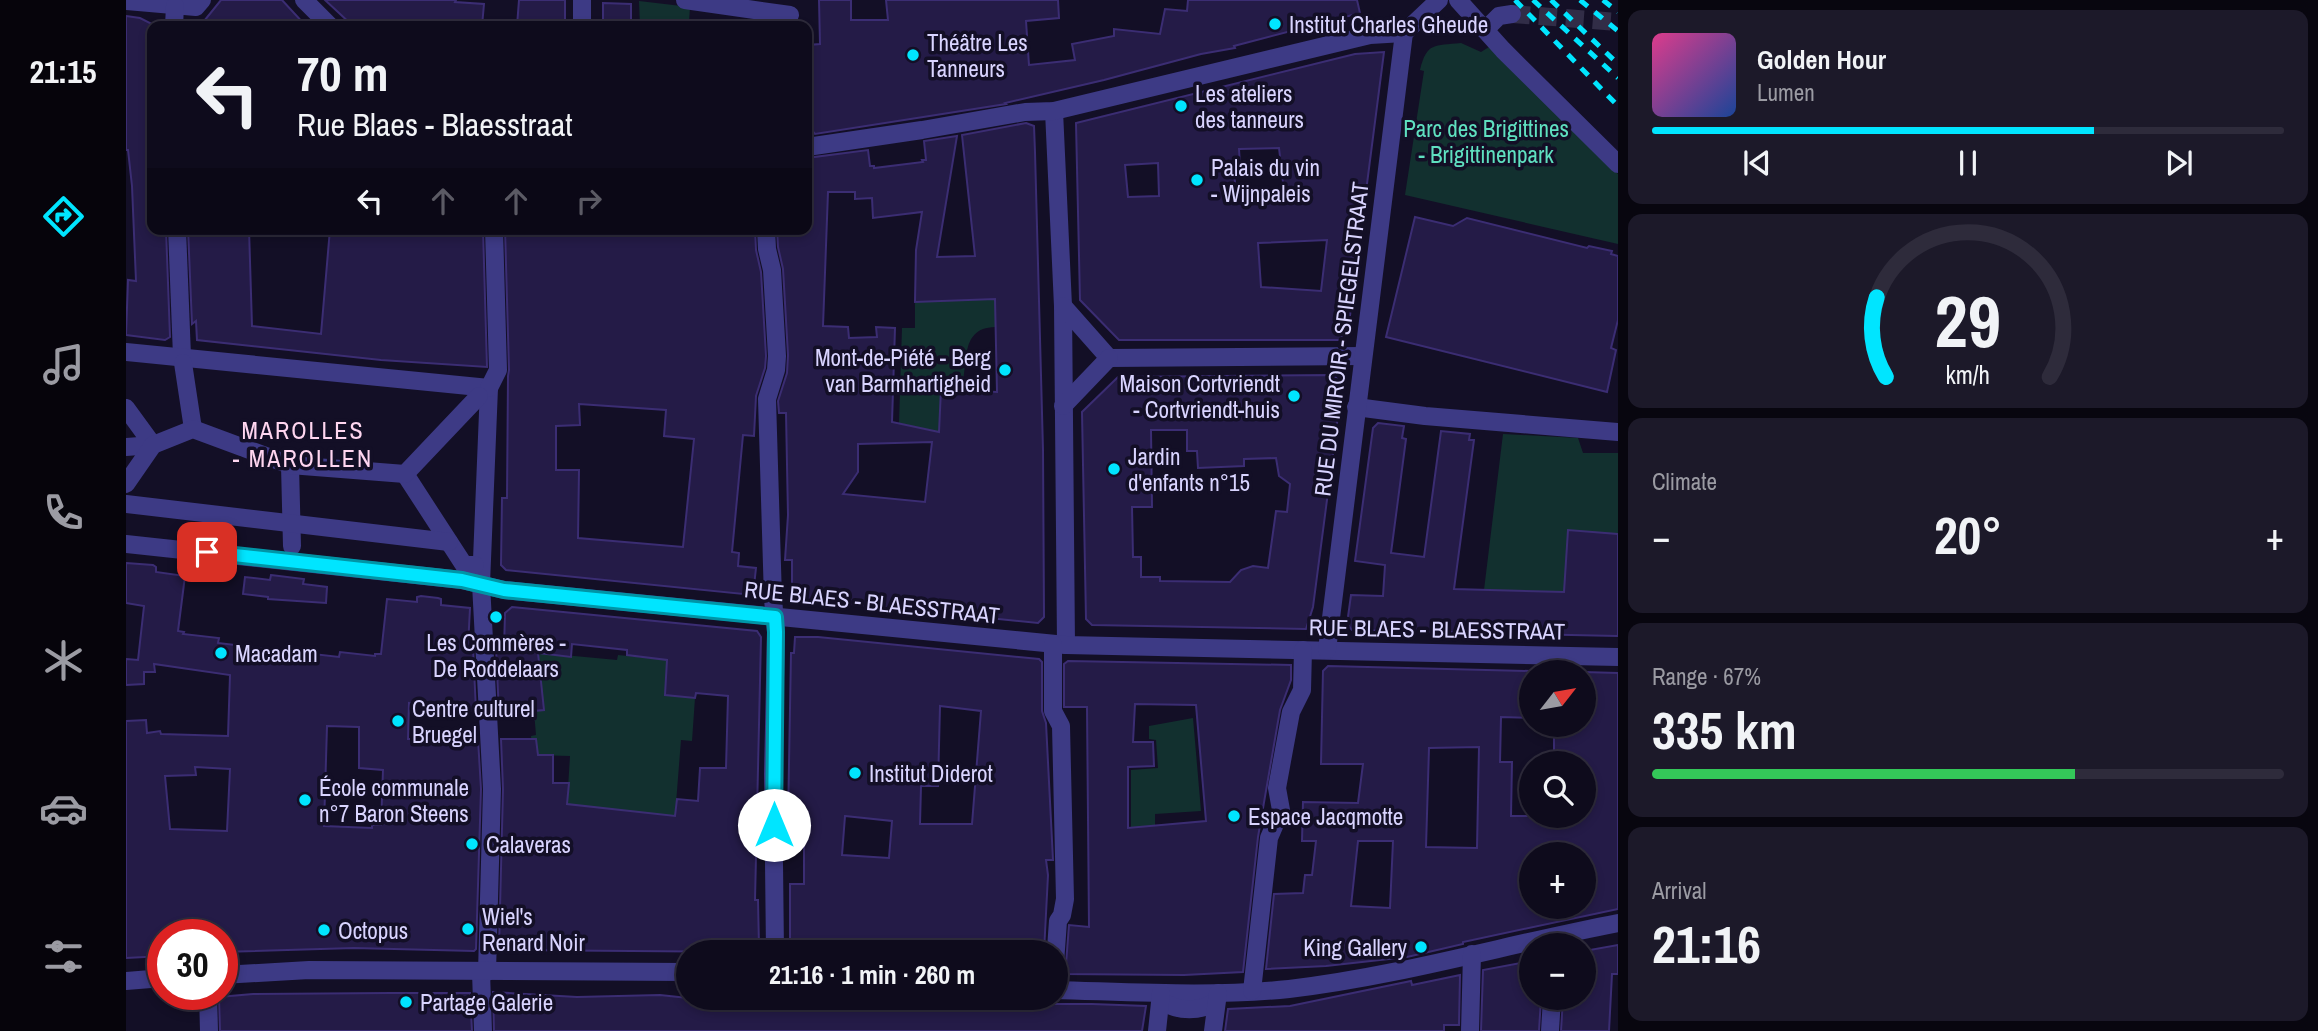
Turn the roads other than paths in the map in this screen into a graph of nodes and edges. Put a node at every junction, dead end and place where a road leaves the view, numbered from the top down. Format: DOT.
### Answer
graph roads {
  1 [pos="202,0"];
  2 [pos="304,0"];
  3 [pos="582,0"];
  4 [pos="685,0"];
  5 [pos="1439,0"];
  6 [pos="1458,0"];
  7 [pos="126,1"];
  8 [pos="175,6"];
  9 [pos="790,14"];
  10 [pos="1512,14"];
  11 [pos="174,21"];
  12 [pos="325,21"];
  13 [pos="582,21"];
  14 [pos="1485,30"];
  15 [pos="1404,33"];
  16 [pos="1054,111"];
  17 [pos="812,146"];
  18 [pos="1618,164"];
  19 [pos="177,235"];
  20 [pos="494,235"];
  21 [pos="766,235"];
  22 [pos="1062,306"];
  23 [pos="126,352"];
  24 [pos="1363,356"];
  25 [pos="1109,358"];
  26 [pos="182,360"];
  27 [pos="484,392"];
  28 [pos="1063,406"];
  29 [pos="1356,407"];
  30 [pos="126,408"];
  31 [pos="193,429"];
  32 [pos="1618,432"];
  33 [pos="153,445"];
  34 [pos="126,447"];
  35 [pos="290,465"];
  36 [pos="405,474"];
  37 [pos="126,484"];
  38 [pos="126,504"];
  39 [pos="292,523"];
  40 [pos="449,542"];
  41 [pos="126,544"];
  42 [pos="292,546"];
  43 [pos="468,567"];
  44 [pos="481,584"];
  45 [pos="775,617"];
  46 [pos="1059,645"];
  47 [pos="1303,650"];
  48 [pos="1326,650"];
  49 [pos="1618,657"];
  50 [pos="1618,923"];
  51 [pos="1581,933"];
  52 [pos="775,940"];
  53 [pos="1057,940"];
  54 [pos="1519,946"];
  55 [pos="1472,954"];
  56 [pos="484,972"];
  57 [pos="676,972"];
  58 [pos="238,974"];
  59 [pos="147,979"];
  60 [pos="126,981"];
  61 [pos="1068,991"];
  62 [pos="1252,991"];
  63 [pos="1164,999"];
  64 [pos="1215,999"];
  65 [pos="208,1010"];
  66 [pos="1551,1010"];
  67 [pos="209,1031"];
  68 [pos="483,1031"];
  69 [pos="1157,1031"];
  70 [pos="1213,1031"];
  71 [pos="1470,1031"];
  72 [pos="1550,1031"];
  1 -- 8 [label="street"];
  2 -- 12 [label="street"];
  3 -- 13 [label="street"];
  4 -- 9 [label="street"];
  5 -- 15 [label="street"];
  6 -- 14 [label="street"];
  7 -- 8 [label="street"];
  8 -- 11 [label="street"];
  10 -- 14 [label="street"];
  14 -- 18 [label="street"];
  15 -- 16 [label="street"];
  15 -- 24 [label="street, RUE DU MIROIR - SPIEGELSTRAAT"];
  16 -- 17 [label="street"];
  16 -- 22 [label="street"];
  19 -- 26 [label="street"];
  20 -- 27 [label="street"];
  21 -- 45 [label="street"];
  22 -- 25 [label="street"];
  22 -- 28 [label="street"];
  23 -- 26 [label="street"];
  24 -- 25 [label="street"];
  24 -- 29 [label="street, RUE DU MIROIR - SPIEGELSTRAAT"];
  25 -- 28 [label="street"];
  26 -- 27 [label="street"];
  26 -- 31 [label="street"];
  27 -- 36 [label="street"];
  27 -- 44 [label="street"];
  28 -- 46 [label="street"];
  29 -- 32 [label="street"];
  29 -- 48 [label="street, RUE DU MIROIR - SPIEGELSTRAAT"];
  30 -- 33 [label="street"];
  31 -- 33 [label="street"];
  31 -- 35 [label="street"];
  33 -- 34 [label="street"];
  33 -- 37 [label="street"];
  35 -- 36 [label="street"];
  35 -- 39 [label="street"];
  36 -- 40 [label="street"];
  38 -- 39 [label="street"];
  39 -- 40 [label="street"];
  39 -- 42 [label="street"];
  40 -- 43 [label="street"];
  41 -- 44 [label="street, RUE BLAES - BLAESSTRAAT"];
  44 -- 45 [label="street, RUE BLAES - BLAESSTRAAT"];
  44 -- 56 [label="street"];
  45 -- 46 [label="street, RUE BLAES - BLAESSTRAAT"];
  45 -- 52 [label="street"];
  46 -- 47 [label="street, RUE BLAES - BLAESSTRAAT"];
  46 -- 53 [label="street"];
  47 -- 48 [label="street, RUE BLAES - BLAESSTRAAT"];
  47 -- 62 [label="street"];
  48 -- 49 [label="street, RUE BLAES - BLAESSTRAAT"];
  50 -- 51 [label="street"];
  54 -- 55 [label="street"];
  55 -- 62 [label="street"];
  55 -- 71 [label="street"];
  56 -- 57 [label="street"];
  56 -- 58 [label="street"];
  56 -- 68 [label="street"];
  59 -- 60 [label="street"];
  61 -- 63 [label="street"];
  62 -- 64 [label="street"];
  63 -- 64 [label="street"];
  63 -- 69 [label="street"];
  64 -- 70 [label="street"];
  65 -- 67 [label="street"];
  66 -- 72 [label="street"];
}
